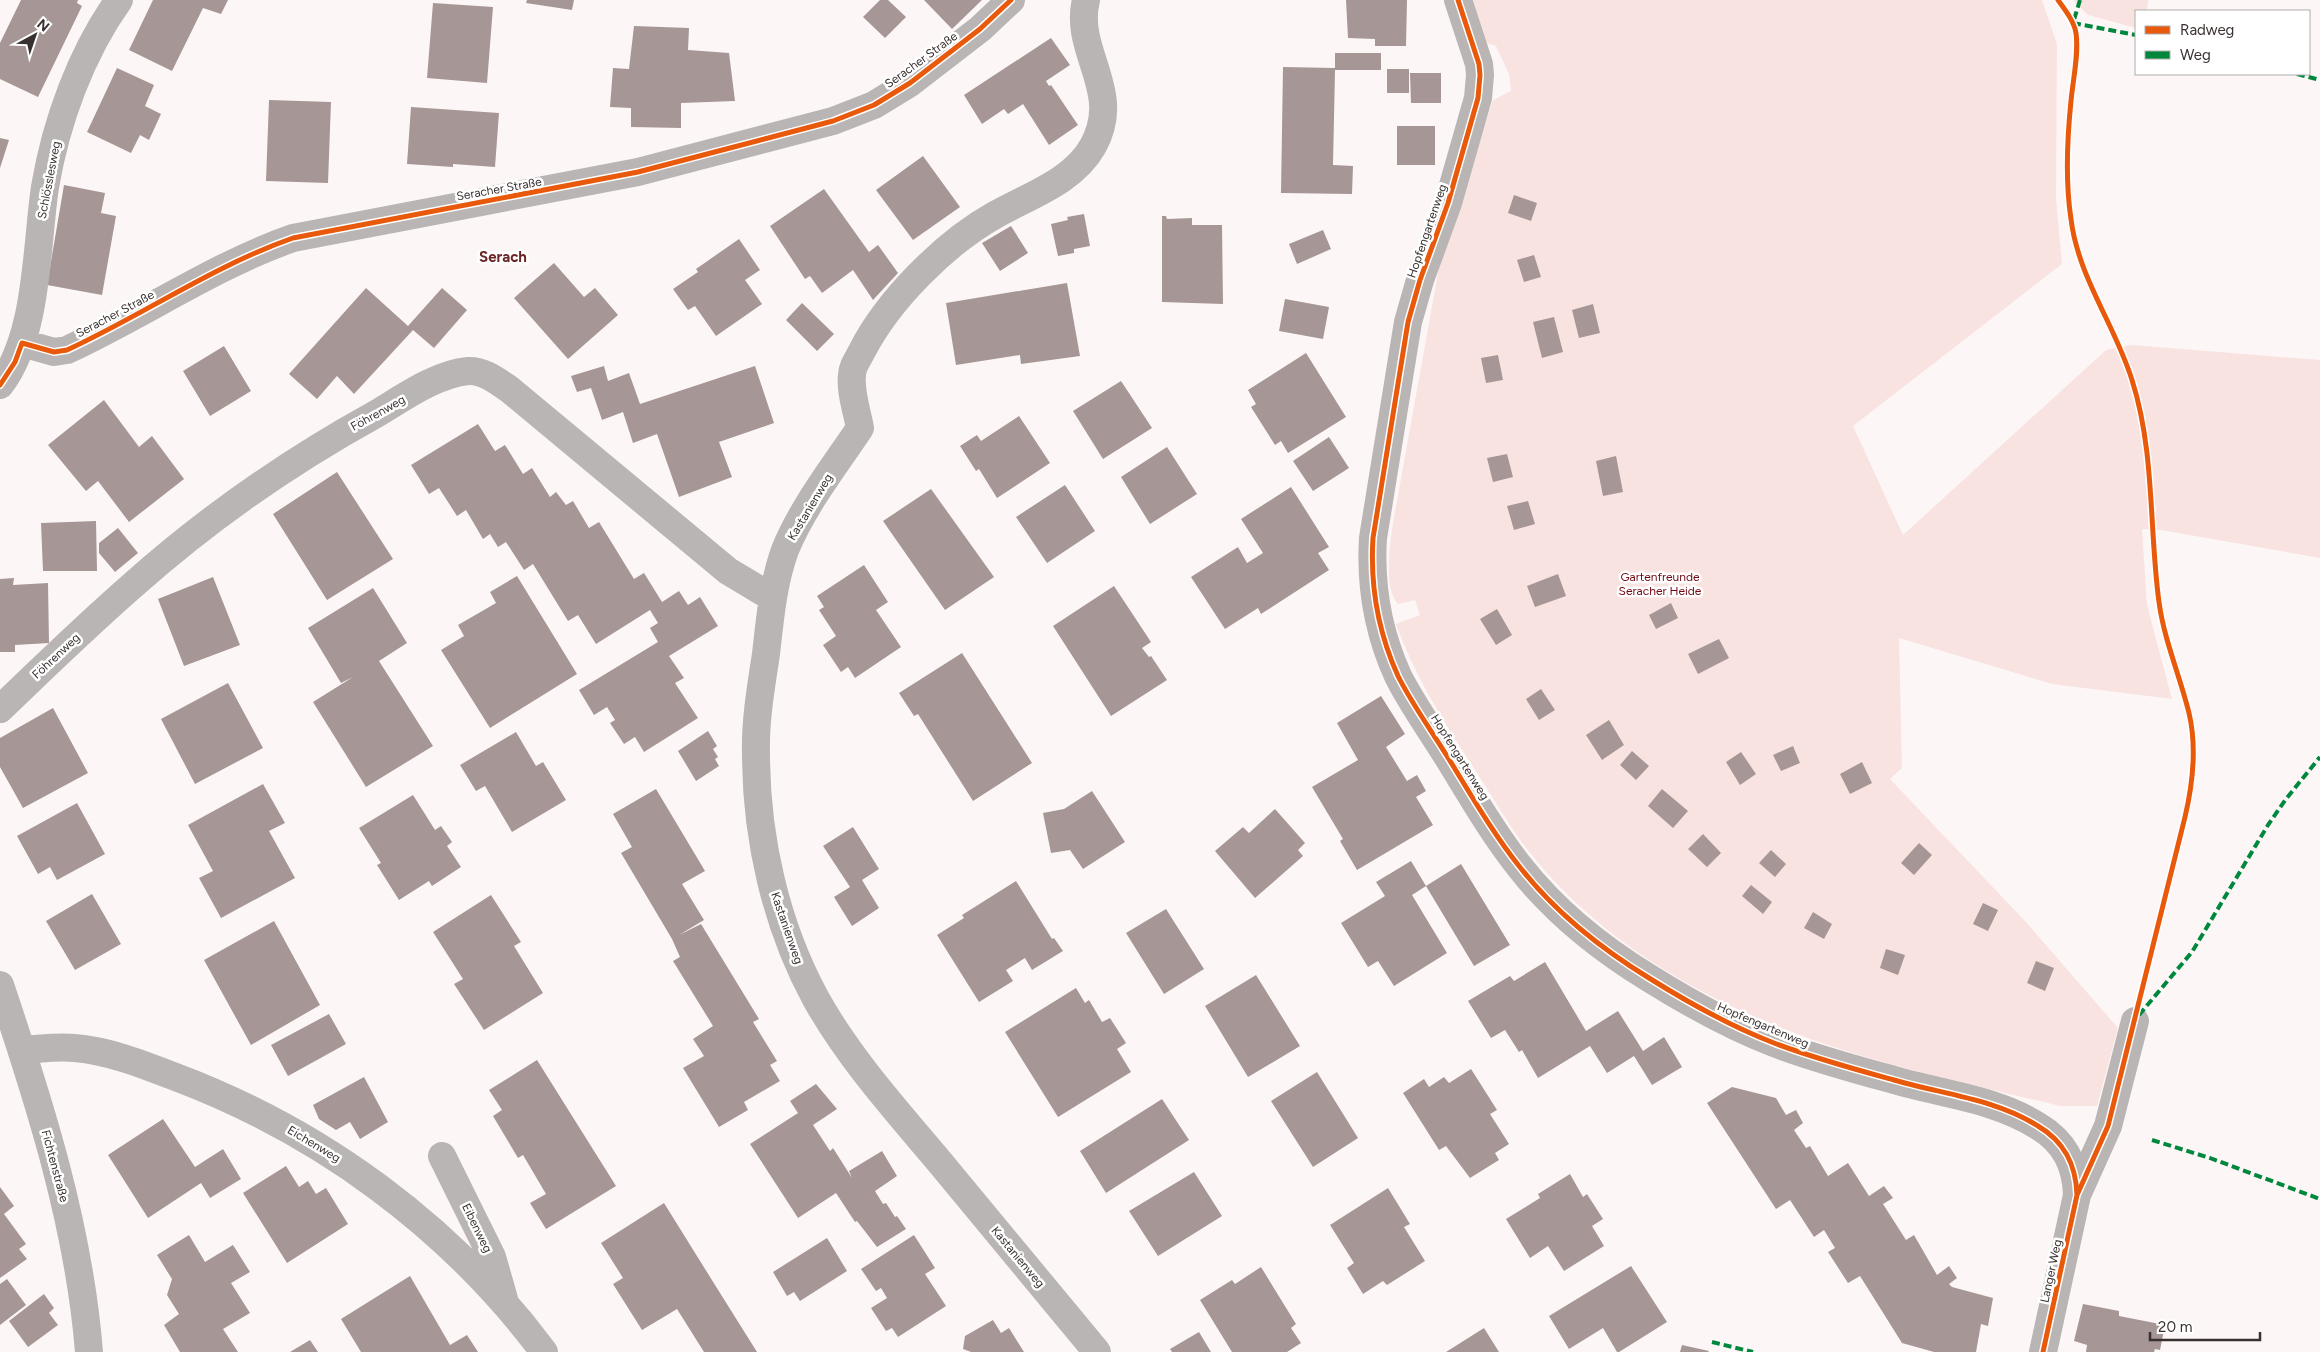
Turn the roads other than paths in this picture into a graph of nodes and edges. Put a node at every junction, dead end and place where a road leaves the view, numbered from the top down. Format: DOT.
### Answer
graph roads {
  1 [pos="119,0"];
  2 [pos="1011,0"];
  3 [pos="1086,0"];
  4 [pos="1458,0"];
  5 [pos="22,343"];
  6 [pos="0,385"];
  7 [pos="773,598"];
  8 [pos="0,709"];
  9 [pos="0,985"];
  10 [pos="2135,1022"];
  11 [pos="22,1050"];
  12 [pos="442,1156"];
  13 [pos="2077,1195"];
  14 [pos="504,1303"];
  15 [pos="89,1352"];
  16 [pos="544,1352"];
  17 [pos="1097,1352"];
  18 [pos="2043,1352"];
  1 -- 5 [label="street, Schlösslesweg"];
  2 -- 5 [label="street, Seracher Straße"];
  3 -- 7 [label="street, Kastanienweg"];
  4 -- 13 [label="street, Hopfengartenweg"];
  5 -- 6 [label="street"];
  7 -- 8 [label="street, Föhrenweg"];
  7 -- 17 [label="street, Kastanienweg"];
  9 -- 11 [label="street, Fichtenstraße"];
  10 -- 13 [label="street"];
  11 -- 14 [label="street, Eichenweg"];
  11 -- 15 [label="street, Fichtenstraße"];
  12 -- 14 [label="street, Eibenweg"];
  13 -- 18 [label="street, Langer Weg"];
  14 -- 16 [label="street, Eichenweg"];
}
